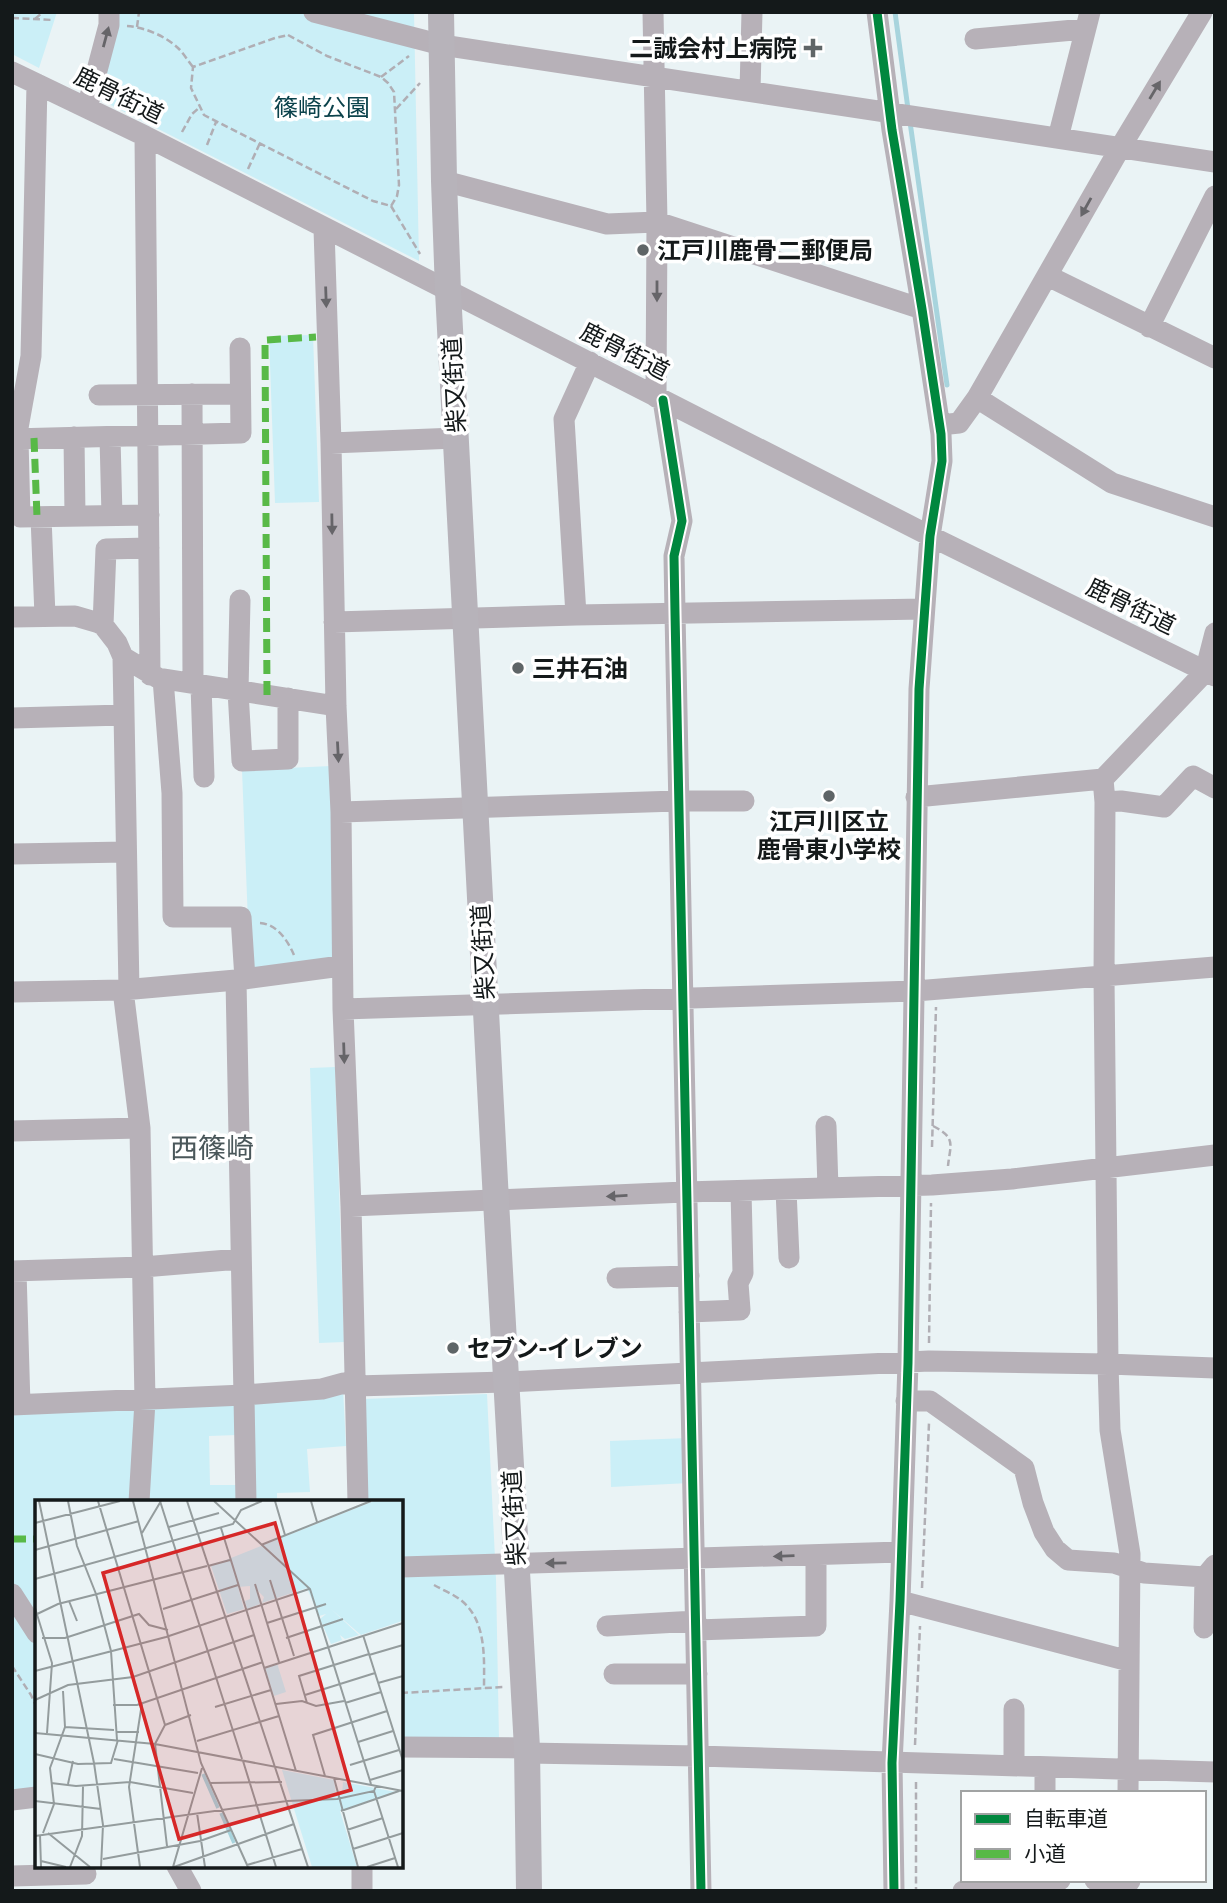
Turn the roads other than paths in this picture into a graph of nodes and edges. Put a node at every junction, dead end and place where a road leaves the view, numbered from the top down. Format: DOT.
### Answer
graph roads {
  1 [pos="314,12"];
  2 [pos="441,12"];
  3 [pos="653,12"];
  4 [pos="752,12"];
  5 [pos="877,12"];
  6 [pos="1202,12"];
  7 [pos="109,19"];
  8 [pos="1087,21"];
  9 [pos="975,39"];
  10 [pos="442,45"];
  11 [pos="12,72"];
  12 [pos="655,77"];
  13 [pos="37,85"];
  14 [pos="750,92"];
  15 [pos="87,108"];
  16 [pos="890,113"];
  17 [pos="145,136"];
  18 [pos="1058,138"];
  19 [pos="1120,148"];
  20 [pos="1215,162"];
  21 [pos="444,181"];
  22 [pos="1215,196"];
  23 [pos="657,222"];
  24 [pos="324,229"];
  25 [pos="1048,276"];
  26 [pos="448,291"];
  27 [pos="922,309"];
  28 [pos="1149,327"];
  29 [pos="240,348"];
  30 [pos="21,356"];
  31 [pos="1215,358"];
  32 [pos="590,362"];
  33 [pos="192,394"];
  34 [pos="240,394"];
  35 [pos="99,395"];
  36 [pos="148,395"];
  37 [pos="977,398"];
  38 [pos="660,399"];
  39 [pos="940,425"];
  40 [pos="148,435"];
  41 [pos="191,435"];
  42 [pos="110,437"];
  43 [pos="74,438"];
  44 [pos="456,438"];
  45 [pos="16,439"];
  46 [pos="331,443"];
  47 [pos="149,515"];
  48 [pos="75,516"];
  49 [pos="112,516"];
  50 [pos="41,517"];
  51 [pos="1215,517"];
  52 [pos="930,536"];
  53 [pos="149,548"];
  54 [pos="240,600"];
  55 [pos="924,609"];
  56 [pos="674,614"];
  57 [pos="576,615"];
  58 [pos="45,616"];
  59 [pos="12,617"];
  60 [pos="466,619"];
  61 [pos="334,622"];
  62 [pos="103,625"];
  63 [pos="1215,633"];
  64 [pos="124,657"];
  65 [pos="1210,674"];
  66 [pos="157,677"];
  67 [pos="197,684"];
  68 [pos="238,691"];
  69 [pos="288,698"];
  70 [pos="336,706"];
  71 [pos="124,715"];
  72 [pos="12,718"];
  73 [pos="204,777"];
  74 [pos="1103,779"];
  75 [pos="1215,788"];
  76 [pos="916,796"];
  77 [pos="677,801"];
  78 [pos="744,801"];
  79 [pos="1105,802"];
  80 [pos="475,808"];
  81 [pos="341,811"];
  82 [pos="126,852"];
  83 [pos="12,854"];
  84 [pos="341,966"];
  85 [pos="1215,967"];
  86 [pos="1104,977"];
  87 [pos="241,980"];
  88 [pos="126,990"];
  89 [pos="915,991"];
  90 [pos="12,992"];
  91 [pos="682,1000"];
  92 [pos="486,1005"];
  93 [pos="342,1009"];
  94 [pos="826,1126"];
  95 [pos="140,1128"];
  96 [pos="12,1131"];
  97 [pos="1215,1154"];
  98 [pos="1107,1167"];
  99 [pos="910,1186"];
  100 [pos="828,1188"];
  101 [pos="786,1190"];
  102 [pos="741,1191"];
  103 [pos="685,1192"];
  104 [pos="496,1201"];
  105 [pos="351,1206"];
  106 [pos="789,1258"];
  107 [pos="240,1259"];
  108 [pos="143,1267"];
  109 [pos="14,1271"];
  110 [pos="689,1276"];
  111 [pos="617,1278"];
  112 [pos="690,1312"];
  113 [pos="908,1363"];
  114 [pos="1108,1364"];
  115 [pos="1215,1368"];
  116 [pos="689,1372"];
  117 [pos="506,1382"];
  118 [pos="355,1386"];
  119 [pos="244,1395"];
  120 [pos="145,1401"];
  121 [pos="906,1401"];
  122 [pos="16,1405"];
  123 [pos="139,1500"];
  124 [pos="246,1500"];
  125 [pos="358,1500"];
  126 [pos="901,1552"];
  127 [pos="816,1555"];
  128 [pos="695,1559"];
  129 [pos="517,1564"];
  130 [pos="402,1567"];
  131 [pos="1130,1568"];
  132 [pos="1210,1571"];
  133 [pos="12,1594"];
  134 [pos="900,1601"];
  135 [pos="607,1626"];
  136 [pos="696,1626"];
  137 [pos="1204,1628"];
  138 [pos="35,1630"];
  139 [pos="1129,1661"];
  140 [pos="614,1674"];
  141 [pos="697,1674"];
  142 [pos="1014,1709"];
  143 [pos="402,1748"];
  144 [pos="527,1751"];
  145 [pos="698,1756"];
  146 [pos="892,1763"];
  147 [pos="1014,1766"];
  148 [pos="1045,1767"];
  149 [pos="1128,1770"];
  150 [pos="1215,1772"];
  151 [pos="1045,1791"];
  152 [pos="1128,1791"];
  153 [pos="35,1797"];
  154 [pos="12,1800"];
  155 [pos="178,1868"];
  156 [pos="362,1868"];
  157 [pos="86,1874"];
  158 [pos="12,1876"];
  159 [pos="1055,1882"];
  160 [pos="191,1891"];
  161 [pos="362,1891"];
  162 [pos="530,1891"];
  163 [pos="701,1891"];
  164 [pos="894,1891"];
  165 [pos="964,1891"];
  1 -- 10 [label="street"];
  2 -- 10 [label="main road, 柴又街道"];
  3 -- 12 [label="street"];
  4 -- 14 [label="street"];
  5 -- 16 [label="street"];
  19 -- 6 [label="street, one-way"];
  15 -- 7 [label="street, one-way"];
  8 -- 9 [label="street"];
  8 -- 18 [label="street"];
  10 -- 12 [label="street"];
  10 -- 21 [label="main road, 柴又街道"];
  11 -- 13 [label="street, 鹿骨街道"];
  12 -- 14 [label="street"];
  12 -- 23 [label="street"];
  13 -- 15 [label="street, 鹿骨街道"];
  13 -- 30 [label="street"];
  14 -- 16 [label="street"];
  15 -- 17 [label="street, 鹿骨街道"];
  16 -- 18 [label="street"];
  16 -- 27 [label="street"];
  17 -- 24 [label="street, 鹿骨街道"];
  17 -- 36 [label="street"];
  18 -- 19 [label="street"];
  19 -- 20 [label="street"];
  19 -- 25 [label="street, one-way"];
  21 -- 23 [label="street"];
  21 -- 26 [label="main road, 柴又街道"];
  22 -- 28 [label="street"];
  23 -- 27 [label="street"];
  23 -- 38 [label="street, one-way"];
  24 -- 26 [label="street, 鹿骨街道"];
  24 -- 46 [label="street, one-way"];
  25 -- 28 [label="street"];
  25 -- 37 [label="street"];
  26 -- 32 [label="street, 鹿骨街道"];
  26 -- 44 [label="main road, 柴又街道"];
  27 -- 39 [label="street"];
  28 -- 31 [label="street"];
  29 -- 34 [label="street"];
  30 -- 45 [label="street"];
  32 -- 38 [label="street, 鹿骨街道"];
  32 -- 57 [label="street"];
  33 -- 34 [label="street"];
  33 -- 36 [label="street"];
  33 -- 41 [label="street"];
  34 -- 41 [label="street"];
  35 -- 36 [label="street"];
  36 -- 40 [label="street"];
  37 -- 39 [label="street"];
  37 -- 51 [label="street"];
  38 -- 52 [label="street, 鹿骨街道"];
  38 -- 56 [label="street"];
  39 -- 52 [label="street"];
  40 -- 41 [label="street"];
  40 -- 42 [label="street"];
  40 -- 47 [label="street"];
  41 -- 67 [label="street"];
  42 -- 43 [label="street"];
  42 -- 49 [label="street"];
  43 -- 45 [label="street"];
  43 -- 48 [label="street"];
  44 -- 46 [label="street"];
  44 -- 60 [label="main road, 柴又街道"];
  45 -- 50 [label="street"];
  46 -- 61 [label="street, one-way"];
  47 -- 49 [label="street"];
  47 -- 53 [label="street"];
  48 -- 49 [label="street"];
  48 -- 50 [label="street"];
  50 -- 58 [label="street"];
  52 -- 55 [label="street"];
  52 -- 65 [label="street, 鹿骨街道"];
  53 -- 62 [label="street"];
  53 -- 66 [label="street"];
  54 -- 68 [label="street"];
  55 -- 56 [label="street"];
  55 -- 76 [label="street"];
  56 -- 57 [label="street"];
  56 -- 77 [label="street"];
  57 -- 60 [label="street"];
  58 -- 59 [label="street"];
  58 -- 62 [label="street"];
  60 -- 61 [label="street"];
  60 -- 80 [label="main road, 柴又街道"];
  61 -- 70 [label="street"];
  62 -- 64 [label="street"];
  63 -- 65 [label="street"];
  64 -- 66 [label="street"];
  64 -- 71 [label="street"];
  65 -- 74 [label="street"];
  66 -- 67 [label="street"];
  66 -- 87 [label="street"];
  67 -- 68 [label="street"];
  67 -- 73 [label="street"];
  68 -- 69 [label="street"];
  68 -- 69 [label="street"];
  69 -- 70 [label="street"];
  70 -- 81 [label="street, one-way"];
  71 -- 72 [label="street"];
  71 -- 82 [label="street"];
  74 -- 76 [label="street"];
  74 -- 79 [label="street"];
  75 -- 79 [label="street"];
  76 -- 89 [label="street"];
  77 -- 78 [label="street"];
  77 -- 80 [label="street"];
  77 -- 91 [label="street"];
  79 -- 86 [label="street"];
  80 -- 81 [label="street"];
  80 -- 92 [label="main road, 柴又街道"];
  81 -- 84 [label="street"];
  82 -- 83 [label="street"];
  82 -- 88 [label="street"];
  84 -- 87 [label="street"];
  84 -- 93 [label="street"];
  85 -- 86 [label="street"];
  86 -- 89 [label="street"];
  86 -- 98 [label="street"];
  87 -- 88 [label="street"];
  87 -- 107 [label="street"];
  88 -- 90 [label="street"];
  88 -- 95 [label="street"];
  89 -- 91 [label="street"];
  89 -- 99 [label="street"];
  91 -- 92 [label="street"];
  91 -- 103 [label="street"];
  92 -- 93 [label="street"];
  92 -- 104 [label="main road, 柴又街道"];
  93 -- 105 [label="street, one-way"];
  94 -- 100 [label="street"];
  95 -- 96 [label="street"];
  95 -- 108 [label="street"];
  97 -- 98 [label="street"];
  98 -- 99 [label="street"];
  98 -- 114 [label="street"];
  99 -- 100 [label="street"];
  99 -- 113 [label="street"];
  100 -- 101 [label="street"];
  101 -- 102 [label="street"];
  101 -- 106 [label="street"];
  102 -- 103 [label="street"];
  102 -- 112 [label="street"];
  103 -- 104 [label="street, one-way"];
  103 -- 110 [label="street"];
  104 -- 105 [label="street"];
  104 -- 117 [label="main road, 柴又街道"];
  105 -- 118 [label="street"];
  107 -- 108 [label="street"];
  107 -- 119 [label="street"];
  108 -- 109 [label="street"];
  108 -- 120 [label="street"];
  109 -- 122 [label="street"];
  110 -- 111 [label="street"];
  110 -- 112 [label="street"];
  112 -- 116 [label="street"];
  113 -- 114 [label="street"];
  113 -- 116 [label="street"];
  113 -- 121 [label="street"];
  114 -- 115 [label="street"];
  114 -- 131 [label="street"];
  116 -- 117 [label="street"];
  116 -- 128 [label="street"];
  117 -- 118 [label="street"];
  117 -- 129 [label="main road, 柴又街道"];
  118 -- 119 [label="street"];
  118 -- 125 [label="street"];
  119 -- 120 [label="street"];
  119 -- 124 [label="street"];
  120 -- 122 [label="street"];
  120 -- 123 [label="street"];
  121 -- 126 [label="street"];
  121 -- 131 [label="street"];
  126 -- 127 [label="street"];
  126 -- 134 [label="street"];
  127 -- 128 [label="street, one-way"];
  127 -- 136 [label="street"];
  128 -- 129 [label="street, one-way"];
  128 -- 136 [label="street"];
  129 -- 130 [label="street"];
  129 -- 144 [label="main road, 柴又街道"];
  131 -- 132 [label="street"];
  131 -- 139 [label="street"];
  132 -- 137 [label="street"];
  133 -- 138 [label="street"];
  134 -- 139 [label="street"];
  134 -- 146 [label="street"];
  135 -- 136 [label="street"];
  136 -- 141 [label="street"];
  139 -- 149 [label="street"];
  140 -- 141 [label="street"];
  141 -- 145 [label="street"];
  142 -- 147 [label="street"];
  143 -- 144 [label="street"];
  144 -- 145 [label="street"];
  144 -- 162 [label="main road, 柴又街道"];
  145 -- 146 [label="street"];
  145 -- 163 [label="street"];
  146 -- 147 [label="street"];
  146 -- 164 [label="street"];
  147 -- 148 [label="street"];
  148 -- 149 [label="street"];
  148 -- 151 [label="street"];
  149 -- 150 [label="street"];
  149 -- 152 [label="street"];
  153 -- 154 [label="street"];
  155 -- 160 [label="street"];
  156 -- 161 [label="street"];
  157 -- 158 [label="street"];
  159 -- 165 [label="street"];
}
